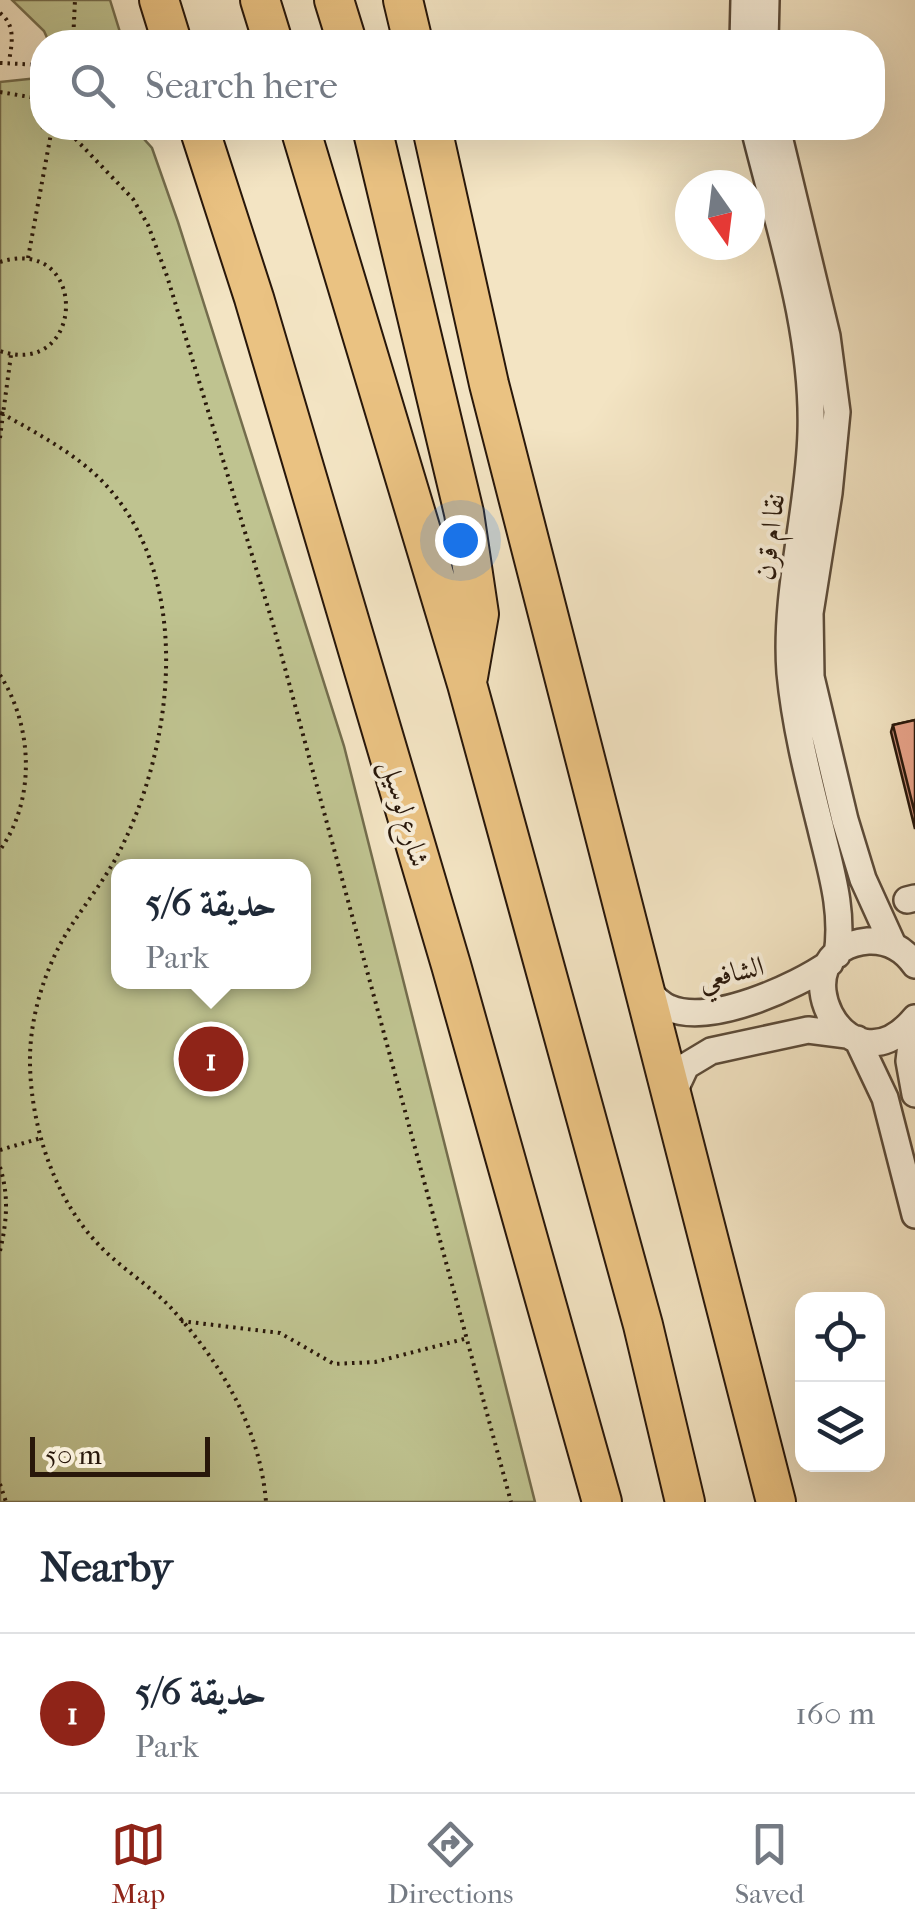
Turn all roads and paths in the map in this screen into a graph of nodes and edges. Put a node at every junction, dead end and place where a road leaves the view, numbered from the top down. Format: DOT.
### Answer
graph roads {
  1 [pos="75,0"];
  2 [pos="158,0"];
  3 [pos="260,0"];
  4 [pos="334,0"];
  5 [pos="391,0"];
  6 [pos="403,0"];
  7 [pos="744,0"];
  8 [pos="766,0"];
  9 [pos="0,13"];
  10 [pos="74,30"];
  11 [pos="168,30"];
  12 [pos="269,30"];
  13 [pos="343,30"];
  14 [pos="385,30"];
  15 [pos="410,30"];
  16 [pos="743,30"];
  17 [pos="765,30"];
  18 [pos="8,61"];
  19 [pos="0,63"];
  20 [pos="30,64"];
  21 [pos="0,92"];
  22 [pos="30,97"];
  23 [pos="50,140"];
  24 [pos="76,140"];
  25 [pos="204,140"];
  26 [pos="304,140"];
  27 [pos="375,140"];
  28 [pos="435,140"];
  29 [pos="757,140"];
  30 [pos="780,140"];
  31 [pos="28,258"];
  32 [pos="0,262"];
  33 [pos="0,351"];
  34 [pos="12,355"];
  35 [pos="2,414"];
  36 [pos="0,438"];
  37 [pos="0,675"];
  38 [pos="467,684"];
  39 [pos="0,850"];
  40 [pos="114,859"];
  41 [pos="111,864"];
  42 [pos="907,953"];
  43 [pos="834,959"];
  44 [pos="645,988"];
  45 [pos="914,1019"];
  46 [pos="852,1037"];
  47 [pos="915,1094"];
  48 [pos="671,1098"];
  49 [pos="41,1138"];
  50 [pos="0,1150"];
  51 [pos="0,1167"];
  52 [pos="915,1215"];
  53 [pos="0,1251"];
  54 [pos="181,1321"];
  55 [pos="468,1338"];
  56 [pos="0,1484"];
  57 [pos="687,1493"];
  58 [pos="601,1500"];
  59 [pos="6,1502"];
  60 [pos="266,1502"];
  61 [pos="511,1502"];
  62 [pos="776,1502"];
  1 -- 10 [label="path"];
  2 -- 11 [label="highway"];
  3 -- 12 [label="highway"];
  4 -- 13 [label="highway"];
  5 -- 14 [label="highway"];
  6 -- 15 [label="highway"];
  7 -- 16 [label="street"];
  8 -- 17 [label="street"];
  9 -- 18 [label="path"];
  18 -- 19 [label="path"];
  18 -- 20 [label="path"];
  21 -- 22 [label="path"];
  23 -- 31 [label="path"];
  24 -- 55 [label="path"];
  25 -- 58 [label="highway, شارع لوسيل"];
  26 -- 38 [label="highway"];
  27 -- 38 [label="highway"];
  28 -- 44 [label="highway"];
  29 -- 43 [label="street, نقا ام قرن"];
  30 -- 42 [label="street, نقا ام قرن"];
  31 -- 32 [label="path"];
  31 -- 34 [label="path"];
  33 -- 34 [label="path"];
  34 -- 35 [label="path"];
  35 -- 36 [label="path"];
  35 -- 40 [label="path"];
  37 -- 39 [label="path"];
  38 -- 57 [label="highway"];
  41 -- 49 [label="path"];
  42 -- 43 [label="street, الشافعي"];
  43 -- 44 [label="street, الشافعي"];
  43 -- 46 [label="street, نقا ام قرن"];
  44 -- 48 [label="highway"];
  45 -- 46 [label="street"];
  45 -- 47 [label="street"];
  46 -- 48 [label="street"];
  46 -- 52 [label="street"];
  48 -- 62 [label="highway"];
  49 -- 50 [label="path"];
  49 -- 54 [label="path"];
  51 -- 53 [label="path"];
  54 -- 55 [label="path"];
  54 -- 60 [label="path"];
  55 -- 61 [label="path"];
  56 -- 59 [label="path"];
}
